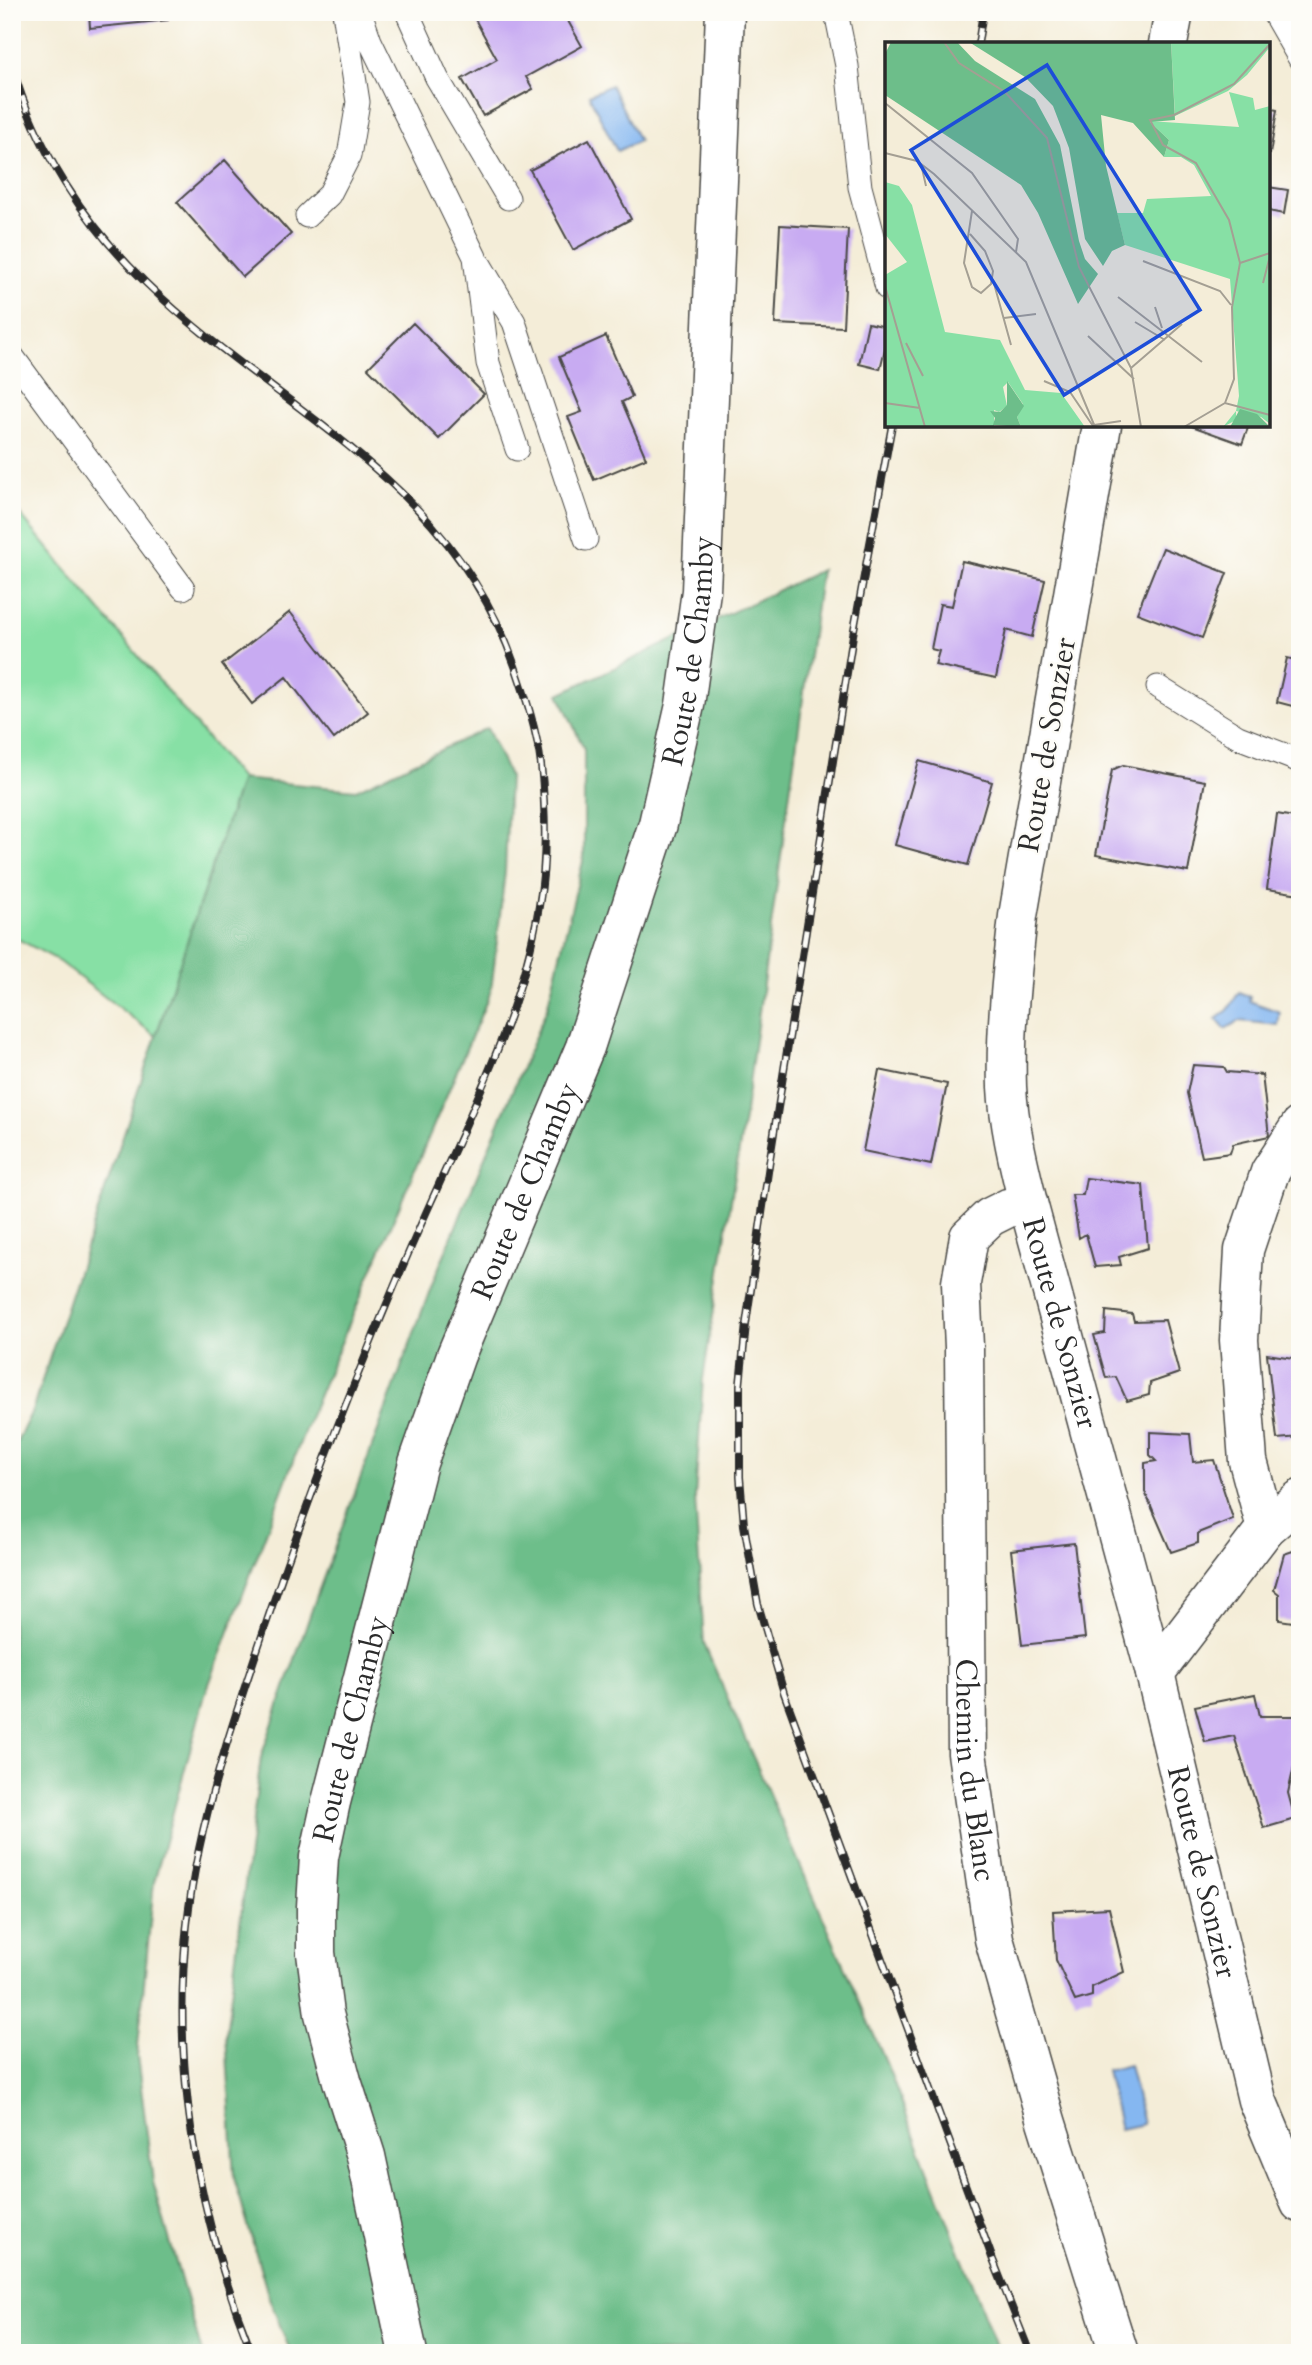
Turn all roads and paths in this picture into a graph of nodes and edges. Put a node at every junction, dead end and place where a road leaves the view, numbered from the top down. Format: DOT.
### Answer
graph roads {
  1 [pos="344,12"];
  2 [pos="360,12"];
  3 [pos="407,12"];
  4 [pos="725,12"];
  5 [pos="836,12"];
  6 [pos="1174,12"];
  7 [pos="1273,12"];
  8 [pos="1168,42"];
  9 [pos="1300,59"];
  10 [pos="509,198"];
  11 [pos="307,216"];
  12 [pos="475,257"];
  13 [pos="885,281"];
  14 [pos="12,356"];
  15 [pos="1102,427"];
  16 [pos="517,449"];
  17 [pos="586,539"];
  18 [pos="183,588"];
  19 [pos="1158,687"];
  20 [pos="1300,761"];
  21 [pos="1300,1126"];
  22 [pos="1028,1203"];
  23 [pos="1300,1499"];
  24 [pos="1266,1528"];
  25 [pos="1155,1673"];
  26 [pos="1300,2203"];
  27 [pos="408,2353"];
  28 [pos="1119,2353"];
  1 -- 11 [label="lane"];
  2 -- 12 [label="lane"];
  3 -- 10 [label="lane"];
  4 -- 27 [label="street, Route de Chamby"];
  5 -- 13 [label="lane"];
  6 -- 8 [label="street"];
  7 -- 9 [label="lane"];
  12 -- 16 [label="lane"];
  12 -- 17 [label="lane"];
  14 -- 18 [label="lane"];
  15 -- 22 [label="street, Route de Sonzier"];
  19 -- 20 [label="lane"];
  21 -- 24 [label="street"];
  22 -- 25 [label="street, Route de Sonzier"];
  22 -- 28 [label="street, Chemin du Blanc"];
  23 -- 24 [label="street"];
  24 -- 25 [label="street"];
  25 -- 26 [label="street, Route de Sonzier"];
}
